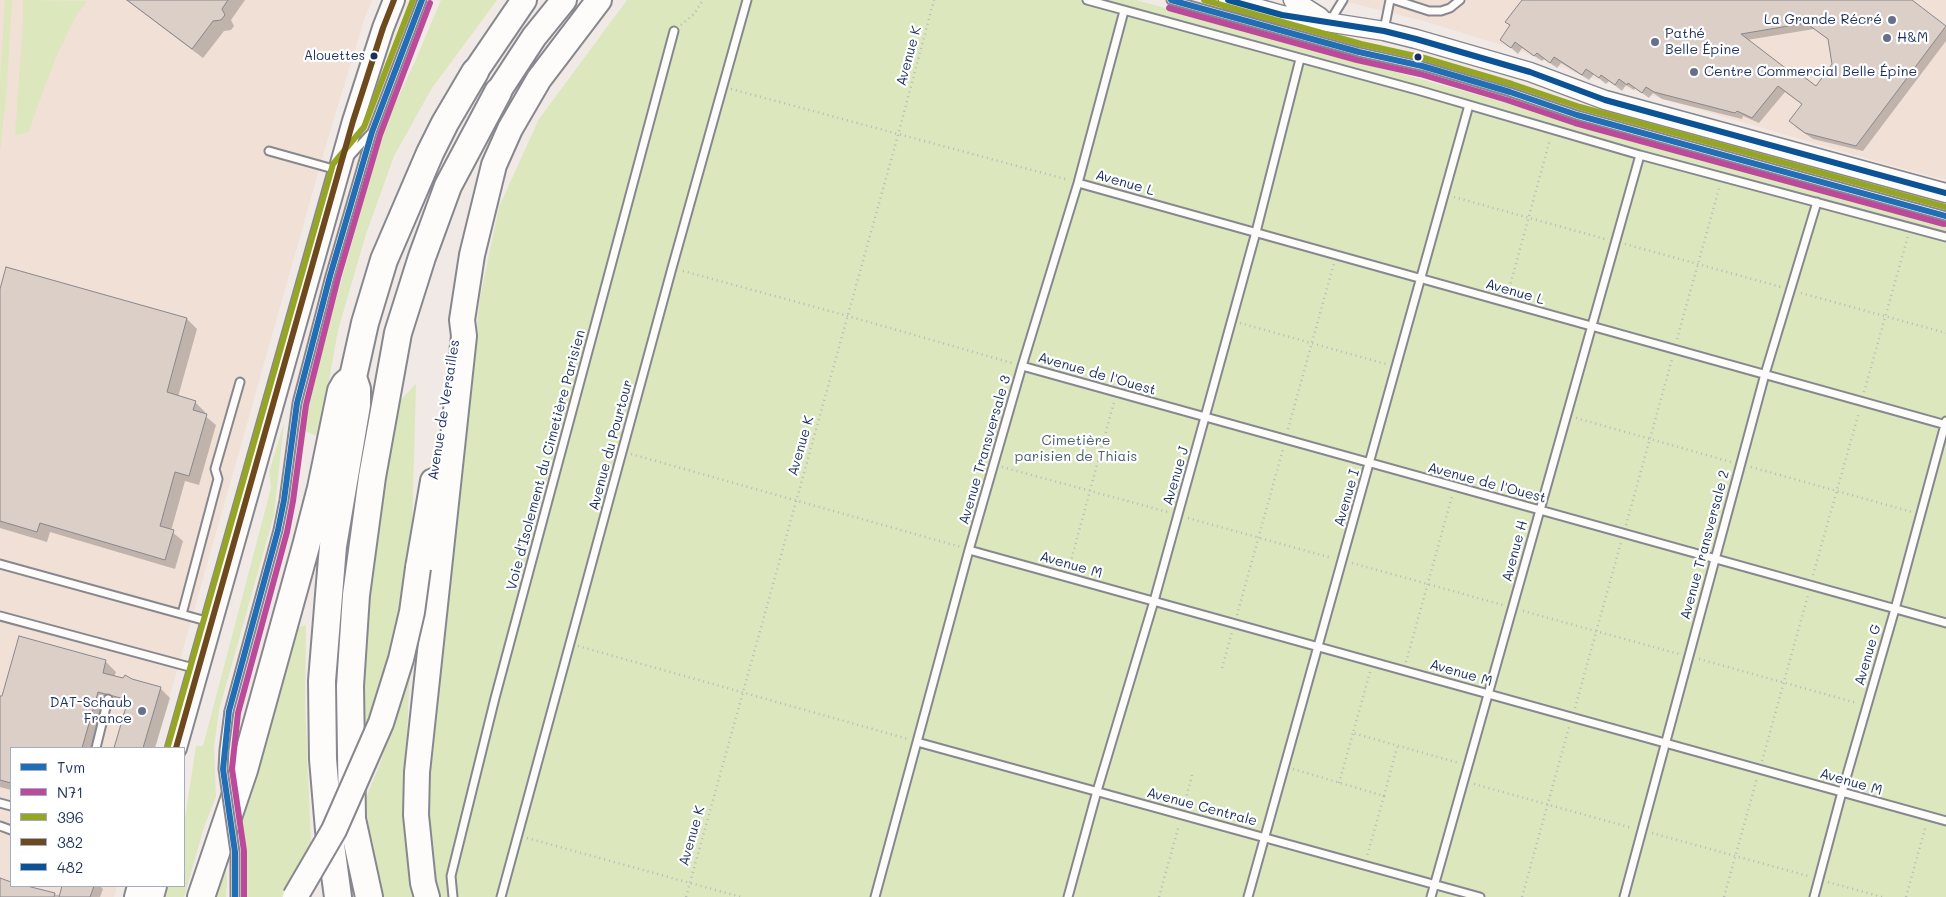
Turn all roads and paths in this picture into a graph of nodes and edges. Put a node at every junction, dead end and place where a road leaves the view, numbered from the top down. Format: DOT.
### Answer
graph roads {
  1 [pos="394,0"];
  2 [pos="422,0"];
  3 [pos="524,0"];
  4 [pos="564,0"];
  5 [pos="599,0"];
  6 [pos="703,0"];
  7 [pos="747,0"];
  8 [pos="934,0"];
  9 [pos="1087,0"];
  10 [pos="1171,0"];
  11 [pos="1228,0"];
  12 [pos="1293,0"];
  13 [pos="1343,0"];
  14 [pos="1390,0"];
  15 [pos="1395,0"];
  16 [pos="1460,0"];
  17 [pos="1124,11"];
  18 [pos="1327,21"];
  19 [pos="674,30"];
  20 [pos="1384,31"];
  21 [pos="1300,59"];
  22 [pos="475,72"];
  23 [pos="723,86"];
  24 [pos="498,92"];
  25 [pos="1469,105"];
  26 [pos="1553,130"];
  27 [pos="372,132"];
  28 [pos="898,135"];
  29 [pos="269,151"];
  30 [pos="1640,155"];
  31 [pos="340,169"];
  32 [pos="1078,183"];
  33 [pos="1946,193"];
  34 [pos="1444,194"];
  35 [pos="1817,202"];
  36 [pos="1946,216"];
  37 [pos="1528,217"];
  38 [pos="1910,227"];
  39 [pos="1256,232"];
  40 [pos="1946,237"];
  41 [pos="1616,242"];
  42 [pos="1337,255"];
  43 [pos="672,268"];
  44 [pos="1421,278"];
  45 [pos="1790,290"];
  46 [pos="1505,302"];
  47 [pos="848,316"];
  48 [pos="1886,316"];
  49 [pos="462,320"];
  50 [pos="1231,321"];
  51 [pos="1593,326"];
  52 [pos="1946,333"];
  53 [pos="1312,344"];
  54 [pos="1022,366"];
  55 [pos="1396,367"];
  56 [pos="1764,374"];
  57 [pos="353,377"];
  58 [pos="240,382"];
  59 [pos="1117,393"];
  60 [pos="1862,401"];
  61 [pos="1205,417"];
  62 [pos="1946,423"];
  63 [pos="1285,440"];
  64 [pos="622,452"];
  65 [pos="1370,463"];
  66 [pos="994,464"];
  67 [pos="1454,486"];
  68 [pos="1090,491"];
  69 [pos="796,500"];
  70 [pos="1539,510"];
  71 [pos="1178,515"];
  72 [pos="1258,537"];
  73 [pos="969,550"];
  74 [pos="1714,558"];
  75 [pos="1343,561"];
  76 [pos="0,564"];
  77 [pos="1066,577"];
  78 [pos="1428,584"];
  79 [pos="1811,585"];
  80 [pos="1154,601"];
  81 [pos="1512,608"];
  82 [pos="1895,609"];
  83 [pos="182,614"];
  84 [pos="0,616"];
  85 [pos="212,623"];
  86 [pos="1234,623"];
  87 [pos="1946,623"];
  88 [pos="570,644"];
  89 [pos="1319,647"];
  90 [pos="1688,656"];
  91 [pos="1373,662"];
  92 [pos="1222,668"];
  93 [pos="199,669"];
  94 [pos="1404,670"];
  95 [pos="1783,683"];
  96 [pos="742,693"];
  97 [pos="1488,694"];
  98 [pos="108,699"];
  99 [pos="1867,706"];
  100 [pos="186,715"];
  101 [pos="1353,734"];
  102 [pos="917,742"];
  103 [pos="1665,743"];
  104 [pos="1397,746"];
  105 [pos="96,747"];
  106 [pos="176,747"];
  107 [pos="184,747"];
  108 [pos="1284,766"];
  109 [pos="1468,766"];
  110 [pos="1759,769"];
  111 [pos="1192,775"];
  112 [pos="1464,781"];
  113 [pos="1339,783"];
  114 [pos="1097,791"];
  115 [pos="1842,792"];
  116 [pos="1384,796"];
  117 [pos="1181,815"];
  118 [pos="1929,816"];
  119 [pos="1946,821"];
  120 [pos="1642,830"];
  121 [pos="518,836"];
  122 [pos="1264,838"];
  123 [pos="1735,856"];
  124 [pos="1365,865"];
  125 [pos="1819,880"];
  126 [pos="690,883"];
  127 [pos="1434,884"];
  128 [pos="201,897"];
  129 [pos="235,897"];
  130 [pos="295,897"];
  131 [pos="338,897"];
  132 [pos="369,897"];
  133 [pos="427,897"];
  134 [pos="453,897"];
  135 [pos="502,897"];
  136 [pos="686,897"];
  137 [pos="741,897"];
  138 [pos="875,897"];
  139 [pos="1068,897"];
  140 [pos="1159,897"];
  141 [pos="1248,897"];
  142 [pos="1431,897"];
  143 [pos="1480,897"];
  144 [pos="1624,897"];
  145 [pos="1724,897"];
  146 [pos="1814,897"];
  147 [pos="1882,897"];
  148 [pos="1906,897"];
  1 -- 31 [label="main road"];
  2 -- 27 [label="lane"];
  3 -- 22 [label="highway"];
  4 -- 24 [label="highway"];
  5 -- 49 [label="highway"];
  6 -- 19 [label="path"];
  7 -- 23 [label="lane, Avenue du Pourtour"];
  8 -- 28 [label="path, Avenue K"];
  9 -- 17 [label="lane"];
  10 -- 36 [label="lane"];
  11 -- 18 [label="street"];
  12 -- 18 [label="street"];
  13 -- 18 [label="lane"];
  14 -- 20 [label="lane"];
  15 -- 16 [label="lane"];
  17 -- 21 [label="lane"];
  17 -- 32 [label="lane, Avenue Transversale 3"];
  18 -- 20 [label="street"];
  19 -- 134 [label="lane, Voie d'Isolement du Cimetière Parisien"];
  20 -- 33 [label="street"];
  21 -- 25 [label="lane"];
  21 -- 39 [label="lane, Avenue J"];
  22 -- 57 [label="highway"];
  23 -- 28 [label="path"];
  23 -- 43 [label="lane, Avenue du Pourtour"];
  24 -- 132 [label="highway"];
  25 -- 26 [label="lane"];
  25 -- 34 [label="lane, Avenue I"];
  26 -- 30 [label="lane"];
  26 -- 37 [label="path"];
  27 -- 31 [label="lane"];
  27 -- 129 [label="lane, bridge"];
  28 -- 32 [label="path"];
  28 -- 47 [label="path, Avenue K"];
  29 -- 31 [label="lane"];
  30 -- 35 [label="lane"];
  30 -- 41 [label="lane, Avenue H"];
  31 -- 85 [label="main road"];
  32 -- 39 [label="lane, Avenue L"];
  32 -- 54 [label="lane, Avenue Transversale 3"];
  34 -- 37 [label="path"];
  34 -- 44 [label="lane, Avenue I"];
  35 -- 38 [label="lane"];
  35 -- 45 [label="lane, Avenue Transversale 2"];
  37 -- 41 [label="path"];
  37 -- 46 [label="path"];
  38 -- 40 [label="lane"];
  38 -- 48 [label="path"];
  39 -- 42 [label="lane, Avenue L"];
  39 -- 50 [label="lane, Avenue J"];
  41 -- 45 [label="path"];
  41 -- 51 [label="lane, Avenue H"];
  42 -- 44 [label="lane, Avenue L"];
  42 -- 53 [label="path"];
  43 -- 47 [label="path"];
  43 -- 64 [label="lane, Avenue du Pourtour"];
  44 -- 46 [label="lane, Avenue L"];
  44 -- 55 [label="lane, Avenue I"];
  45 -- 48 [label="path"];
  45 -- 56 [label="lane, Avenue Transversale 2"];
  46 -- 51 [label="lane, Avenue L"];
  47 -- 54 [label="path"];
  47 -- 69 [label="path, Avenue K"];
  48 -- 52 [label="path"];
  48 -- 60 [label="path"];
  49 -- 130 [label="highway, Avenue de Versailles, bridge"];
  49 -- 133 [label="highway"];
  50 -- 53 [label="path"];
  50 -- 61 [label="lane, Avenue J"];
  51 -- 56 [label="lane, Avenue L"];
  51 -- 70 [label="lane, Avenue H"];
  53 -- 55 [label="path"];
  53 -- 63 [label="path"];
  54 -- 59 [label="lane, Avenue de l'Ouest"];
  54 -- 66 [label="lane, Avenue Transversale 3"];
  55 -- 65 [label="lane, Avenue I"];
  56 -- 60 [label="lane, Avenue L"];
  56 -- 74 [label="lane, Avenue Transversale 2"];
  57 -- 128 [label="highway"];
  57 -- 131 [label="highway"];
  58 -- 83 [label="lane"];
  59 -- 61 [label="lane, Avenue de l'Ouest"];
  59 -- 68 [label="path"];
  60 -- 62 [label="lane, Avenue L"];
  60 -- 79 [label="path"];
  61 -- 63 [label="lane, Avenue de l'Ouest"];
  61 -- 71 [label="lane, Avenue J"];
  62 -- 82 [label="lane, Avenue G"];
  63 -- 65 [label="lane, Avenue de l'Ouest"];
  63 -- 72 [label="path"];
  64 -- 69 [label="path"];
  64 -- 88 [label="lane, Avenue du Pourtour"];
  65 -- 67 [label="lane, Avenue de l'Ouest"];
  65 -- 75 [label="lane, Avenue I"];
  66 -- 68 [label="path"];
  66 -- 73 [label="lane, Avenue Transversale 3"];
  67 -- 70 [label="lane, Avenue de l'Ouest"];
  67 -- 78 [label="path"];
  68 -- 71 [label="path"];
  68 -- 77 [label="path"];
  69 -- 73 [label="path"];
  69 -- 96 [label="path, Avenue K"];
  70 -- 74 [label="lane, Avenue de l'Ouest"];
  70 -- 81 [label="lane, Avenue H"];
  71 -- 72 [label="path"];
  71 -- 80 [label="lane, Avenue J"];
  72 -- 75 [label="path"];
  72 -- 86 [label="path"];
  73 -- 77 [label="lane, Avenue M"];
  73 -- 102 [label="lane, Avenue Transversale 3"];
  74 -- 79 [label="lane, Avenue de l'Ouest"];
  74 -- 90 [label="lane, Avenue Transversale 2"];
  75 -- 78 [label="path"];
  75 -- 89 [label="lane, Avenue I"];
  76 -- 83 [label="lane"];
  77 -- 80 [label="lane, Avenue M"];
  78 -- 81 [label="path"];
  78 -- 94 [label="path"];
  79 -- 82 [label="lane, Avenue de l'Ouest"];
  79 -- 95 [label="path"];
  80 -- 86 [label="lane, Avenue M"];
  80 -- 114 [label="lane, Avenue J"];
  81 -- 90 [label="path"];
  81 -- 97 [label="lane, Avenue H"];
  82 -- 87 [label="lane, Avenue de l'Ouest"];
  82 -- 99 [label="lane, Avenue G"];
  83 -- 85 [label="lane"];
  84 -- 93 [label="lane"];
  85 -- 93 [label="main road"];
  86 -- 89 [label="lane, Avenue M"];
  86 -- 92 [label="path"];
  88 -- 96 [label="path"];
  88 -- 121 [label="lane, Avenue du Pourtour"];
  89 -- 91 [label="lane, Avenue M"];
  89 -- 108 [label="lane, Avenue I"];
  90 -- 95 [label="path"];
  90 -- 103 [label="lane, Avenue Transversale 2"];
  91 -- 94 [label="lane, Avenue M"];
  91 -- 101 [label="path"];
  93 -- 100 [label="main road"];
  94 -- 97 [label="lane, Avenue M"];
  95 -- 99 [label="path"];
  95 -- 110 [label="path"];
  96 -- 102 [label="path"];
  96 -- 126 [label="path, Avenue K"];
  97 -- 103 [label="lane, Avenue M"];
  97 -- 109 [label="lane, Avenue H"];
  98 -- 105 [label="lane"];
  99 -- 115 [label="lane, Avenue G"];
  100 -- 106 [label="main road"];
  100 -- 107 [label="main road"];
  101 -- 104 [label="path"];
  101 -- 113 [label="path"];
  102 -- 114 [label="lane, Avenue Centrale"];
  102 -- 138 [label="lane, Avenue Transversale 3"];
  103 -- 110 [label="lane, Avenue M"];
  103 -- 120 [label="lane, Avenue Transversale 2"];
  104 -- 109 [label="path"];
  104 -- 116 [label="path"];
  108 -- 113 [label="path"];
  108 -- 122 [label="lane, Avenue I"];
  109 -- 112 [label="lane, Avenue H"];
  110 -- 115 [label="lane, Avenue M"];
  110 -- 123 [label="path"];
  111 -- 117 [label="path"];
  112 -- 120 [label="path"];
  112 -- 127 [label="lane, Avenue H"];
  113 -- 116 [label="path"];
  114 -- 117 [label="lane, Avenue Centrale"];
  114 -- 139 [label="lane, Avenue J"];
  115 -- 118 [label="lane, Avenue M"];
  115 -- 125 [label="lane, Avenue G"];
  116 -- 124 [label="path"];
  117 -- 122 [label="lane, Avenue Centrale"];
  117 -- 140 [label="path"];
  118 -- 119 [label="lane, Avenue M"];
  118 -- 148 [label="path"];
  120 -- 123 [label="path"];
  120 -- 144 [label="lane, Avenue Transversale 2"];
  121 -- 126 [label="path"];
  121 -- 135 [label="lane, Avenue du Pourtour"];
  122 -- 124 [label="lane, Avenue Centrale"];
  122 -- 141 [label="lane, Avenue I"];
  123 -- 125 [label="path"];
  123 -- 145 [label="path"];
  124 -- 127 [label="lane, Avenue Centrale"];
  125 -- 146 [label="lane, Avenue G"];
  125 -- 147 [label="path"];
  126 -- 136 [label="path, Avenue K"];
  126 -- 137 [label="path"];
  127 -- 142 [label="lane, Avenue H"];
  127 -- 143 [label="lane, Avenue Centrale"];
}
